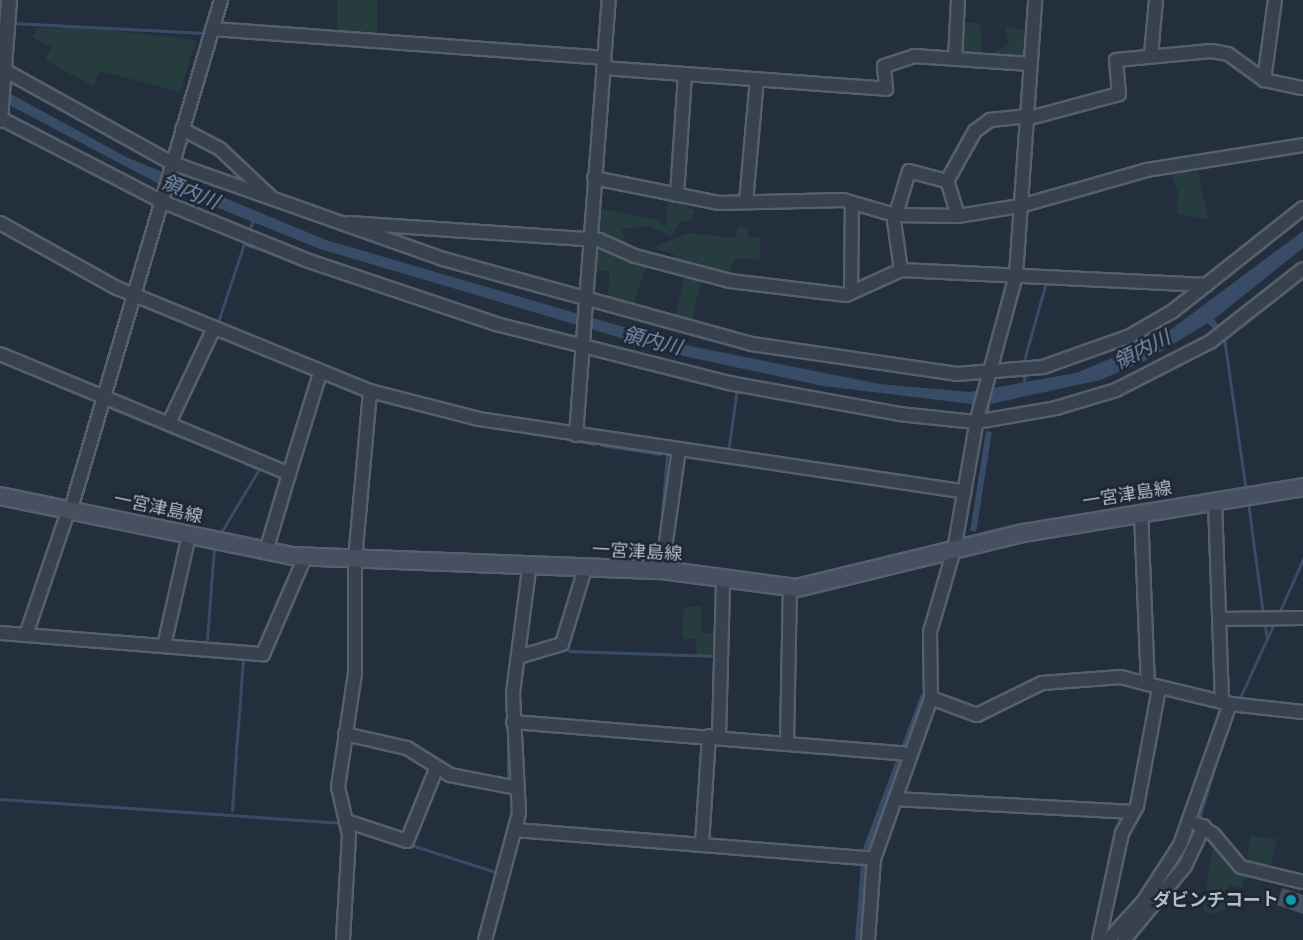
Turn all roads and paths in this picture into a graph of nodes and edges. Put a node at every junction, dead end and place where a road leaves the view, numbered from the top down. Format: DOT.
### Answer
graph roads {
  1 [pos="9,0"];
  2 [pos="221,0"];
  3 [pos="609,0"];
  4 [pos="958,0"];
  5 [pos="1035,0"];
  6 [pos="1156,0"];
  7 [pos="1275,0"];
  8 [pos="212,29"];
  9 [pos="3,38"];
  10 [pos="1151,55"];
  11 [pos="956,59"];
  12 [pos="604,63"];
  13 [pos="1030,64"];
  14 [pos="4,72"];
  15 [pos="685,74"];
  16 [pos="757,79"];
  17 [pos="1264,80"];
  18 [pos="1303,87"];
  19 [pos="0,118"];
  20 [pos="1026,118"];
  21 [pos="182,129"];
  22 [pos="1303,145"];
  23 [pos="171,166"];
  24 [pos="594,178"];
  25 [pos="947,181"];
  26 [pos="677,195"];
  27 [pos="162,197"];
  28 [pos="746,202"];
  29 [pos="278,203"];
  30 [pos="852,203"];
  31 [pos="1020,206"];
  32 [pos="1303,208"];
  33 [pos="895,215"];
  34 [pos="958,216"];
  35 [pos="330,222"];
  36 [pos="0,223"];
  37 [pos="590,239"];
  38 [pos="901,270"];
  39 [pos="1300,273"];
  40 [pos="1016,275"];
  41 [pos="1208,285"];
  42 [pos="851,292"];
  43 [pos="134,294"];
  44 [pos="585,300"];
  45 [pos="214,328"];
  46 [pos="582,342"];
  47 [pos="0,354"];
  48 [pos="320,373"];
  49 [pos="987,377"];
  50 [pos="370,391"];
  51 [pos="104,395"];
  52 [pos="976,421"];
  53 [pos="169,423"];
  54 [pos="576,435"];
  55 [pos="679,449"];
  56 [pos="289,474"];
  57 [pos="1303,488"];
  58 [pos="965,492"];
  59 [pos="0,496"];
  60 [pos="1215,501"];
  61 [pos="70,509"];
  62 [pos="1141,513"];
  63 [pos="189,535"];
  64 [pos="954,550"];
  65 [pos="266,551"];
  66 [pos="305,557"];
  67 [pos="355,560"];
  68 [pos="529,569"];
  69 [pos="585,569"];
  70 [pos="662,570"];
  71 [pos="723,581"];
  72 [pos="790,588"];
  73 [pos="1303,618"];
  74 [pos="1219,619"];
  75 [pos="0,633"];
  76 [pos="26,635"];
  77 [pos="164,646"];
  78 [pos="518,657"];
  79 [pos="1154,686"];
  80 [pos="931,698"];
  81 [pos="1232,702"];
  82 [pos="1303,712"];
  83 [pos="513,723"];
  84 [pos="345,734"];
  85 [pos="714,736"];
  86 [pos="787,741"];
  87 [pos="906,752"];
  88 [pos="437,767"];
  89 [pos="517,788"];
  90 [pos="895,799"];
  91 [pos="1134,812"];
  92 [pos="346,821"];
  93 [pos="1196,824"];
  94 [pos="515,830"];
  95 [pos="702,843"];
  96 [pos="868,857"];
  97 [pos="1303,882"];
  98 [pos="342,940"];
  99 [pos="485,940"];
  100 [pos="868,940"];
  101 [pos="1099,940"];
  102 [pos="1108,940"];
  103 [pos="1124,940"];
  1 -- 9 [label="street"];
  2 -- 8 [label="street"];
  3 -- 12 [label="street"];
  4 -- 11 [label="street"];
  5 -- 13 [label="street"];
  6 -- 10 [label="street"];
  7 -- 17 [label="street"];
  8 -- 12 [label="street"];
  8 -- 21 [label="street"];
  9 -- 14 [label="street"];
  10 -- 17 [label="street"];
  10 -- 20 [label="street"];
  11 -- 13 [label="street"];
  11 -- 16 [label="street"];
  12 -- 15 [label="street"];
  12 -- 24 [label="street"];
  13 -- 20 [label="street"];
  14 -- 19 [label="street"];
  14 -- 23 [label="street"];
  15 -- 16 [label="street"];
  15 -- 26 [label="street"];
  16 -- 28 [label="street"];
  17 -- 18 [label="street"];
  19 -- 27 [label="street"];
  20 -- 25 [label="street"];
  20 -- 31 [label="street"];
  21 -- 23 [label="street"];
  21 -- 29 [label="street"];
  22 -- 31 [label="street"];
  23 -- 27 [label="street"];
  23 -- 29 [label="street"];
  24 -- 26 [label="street"];
  24 -- 37 [label="street"];
  25 -- 33 [label="street"];
  25 -- 34 [label="street"];
  26 -- 28 [label="street"];
  27 -- 43 [label="street"];
  27 -- 46 [label="street"];
  28 -- 30 [label="street"];
  29 -- 35 [label="street"];
  30 -- 33 [label="street"];
  30 -- 42 [label="street"];
  31 -- 34 [label="street"];
  31 -- 40 [label="street"];
  32 -- 41 [label="street"];
  33 -- 34 [label="street"];
  33 -- 38 [label="street"];
  35 -- 37 [label="street"];
  35 -- 44 [label="street"];
  36 -- 43 [label="street"];
  37 -- 42 [label="street"];
  37 -- 44 [label="street"];
  38 -- 40 [label="street"];
  38 -- 42 [label="street"];
  39 -- 52 [label="street"];
  40 -- 41 [label="street"];
  40 -- 49 [label="street"];
  41 -- 49 [label="street"];
  43 -- 45 [label="street"];
  43 -- 51 [label="street"];
  44 -- 46 [label="street"];
  44 -- 49 [label="street"];
  45 -- 48 [label="street"];
  45 -- 53 [label="street"];
  46 -- 52 [label="street"];
  46 -- 54 [label="street"];
  47 -- 51 [label="street"];
  48 -- 50 [label="street"];
  48 -- 56 [label="street"];
  49 -- 52 [label="street"];
  50 -- 54 [label="street"];
  50 -- 67 [label="street"];
  51 -- 53 [label="street"];
  51 -- 61 [label="street"];
  52 -- 58 [label="street"];
  53 -- 56 [label="street"];
  54 -- 55 [label="street"];
  55 -- 58 [label="street"];
  55 -- 70 [label="street"];
  56 -- 65 [label="street"];
  57 -- 60 [label="main road, 一宮津島線"];
  58 -- 64 [label="street"];
  59 -- 61 [label="main road, 一宮津島線"];
  60 -- 62 [label="main road, 一宮津島線"];
  60 -- 74 [label="street"];
  61 -- 63 [label="main road, 一宮津島線"];
  61 -- 76 [label="street"];
  62 -- 64 [label="main road, 一宮津島線"];
  62 -- 79 [label="street"];
  63 -- 65 [label="main road, 一宮津島線"];
  63 -- 77 [label="street"];
  64 -- 72 [label="main road, 一宮津島線"];
  64 -- 80 [label="street"];
  65 -- 66 [label="main road, 一宮津島線"];
  66 -- 67 [label="main road, 一宮津島線"];
  66 -- 77 [label="street"];
  67 -- 68 [label="main road, 一宮津島線"];
  67 -- 84 [label="street"];
  68 -- 69 [label="main road, 一宮津島線"];
  68 -- 78 [label="street"];
  69 -- 70 [label="main road, 一宮津島線"];
  69 -- 78 [label="street"];
  70 -- 71 [label="main road, 一宮津島線"];
  71 -- 72 [label="main road, 一宮津島線"];
  71 -- 85 [label="street"];
  72 -- 86 [label="street"];
  73 -- 74 [label="street"];
  74 -- 81 [label="street"];
  75 -- 76 [label="street"];
  76 -- 77 [label="street"];
  78 -- 83 [label="street"];
  79 -- 80 [label="street"];
  79 -- 81 [label="street"];
  79 -- 91 [label="street"];
  80 -- 87 [label="street"];
  81 -- 82 [label="street"];
  81 -- 93 [label="street"];
  83 -- 85 [label="street"];
  83 -- 89 [label="street"];
  84 -- 88 [label="street"];
  84 -- 92 [label="street"];
  85 -- 86 [label="street"];
  85 -- 95 [label="street"];
  86 -- 87 [label="street"];
  87 -- 90 [label="street"];
  88 -- 89 [label="street"];
  88 -- 92 [label="street"];
  89 -- 94 [label="street"];
  90 -- 91 [label="street"];
  90 -- 96 [label="street"];
  91 -- 101 [label="street"];
  92 -- 98 [label="street"];
  93 -- 97 [label="street"];
  93 -- 102 [label="street"];
  93 -- 103 [label="street"];
  94 -- 95 [label="street"];
  94 -- 99 [label="street"];
  95 -- 96 [label="street"];
  96 -- 100 [label="street"];
}
